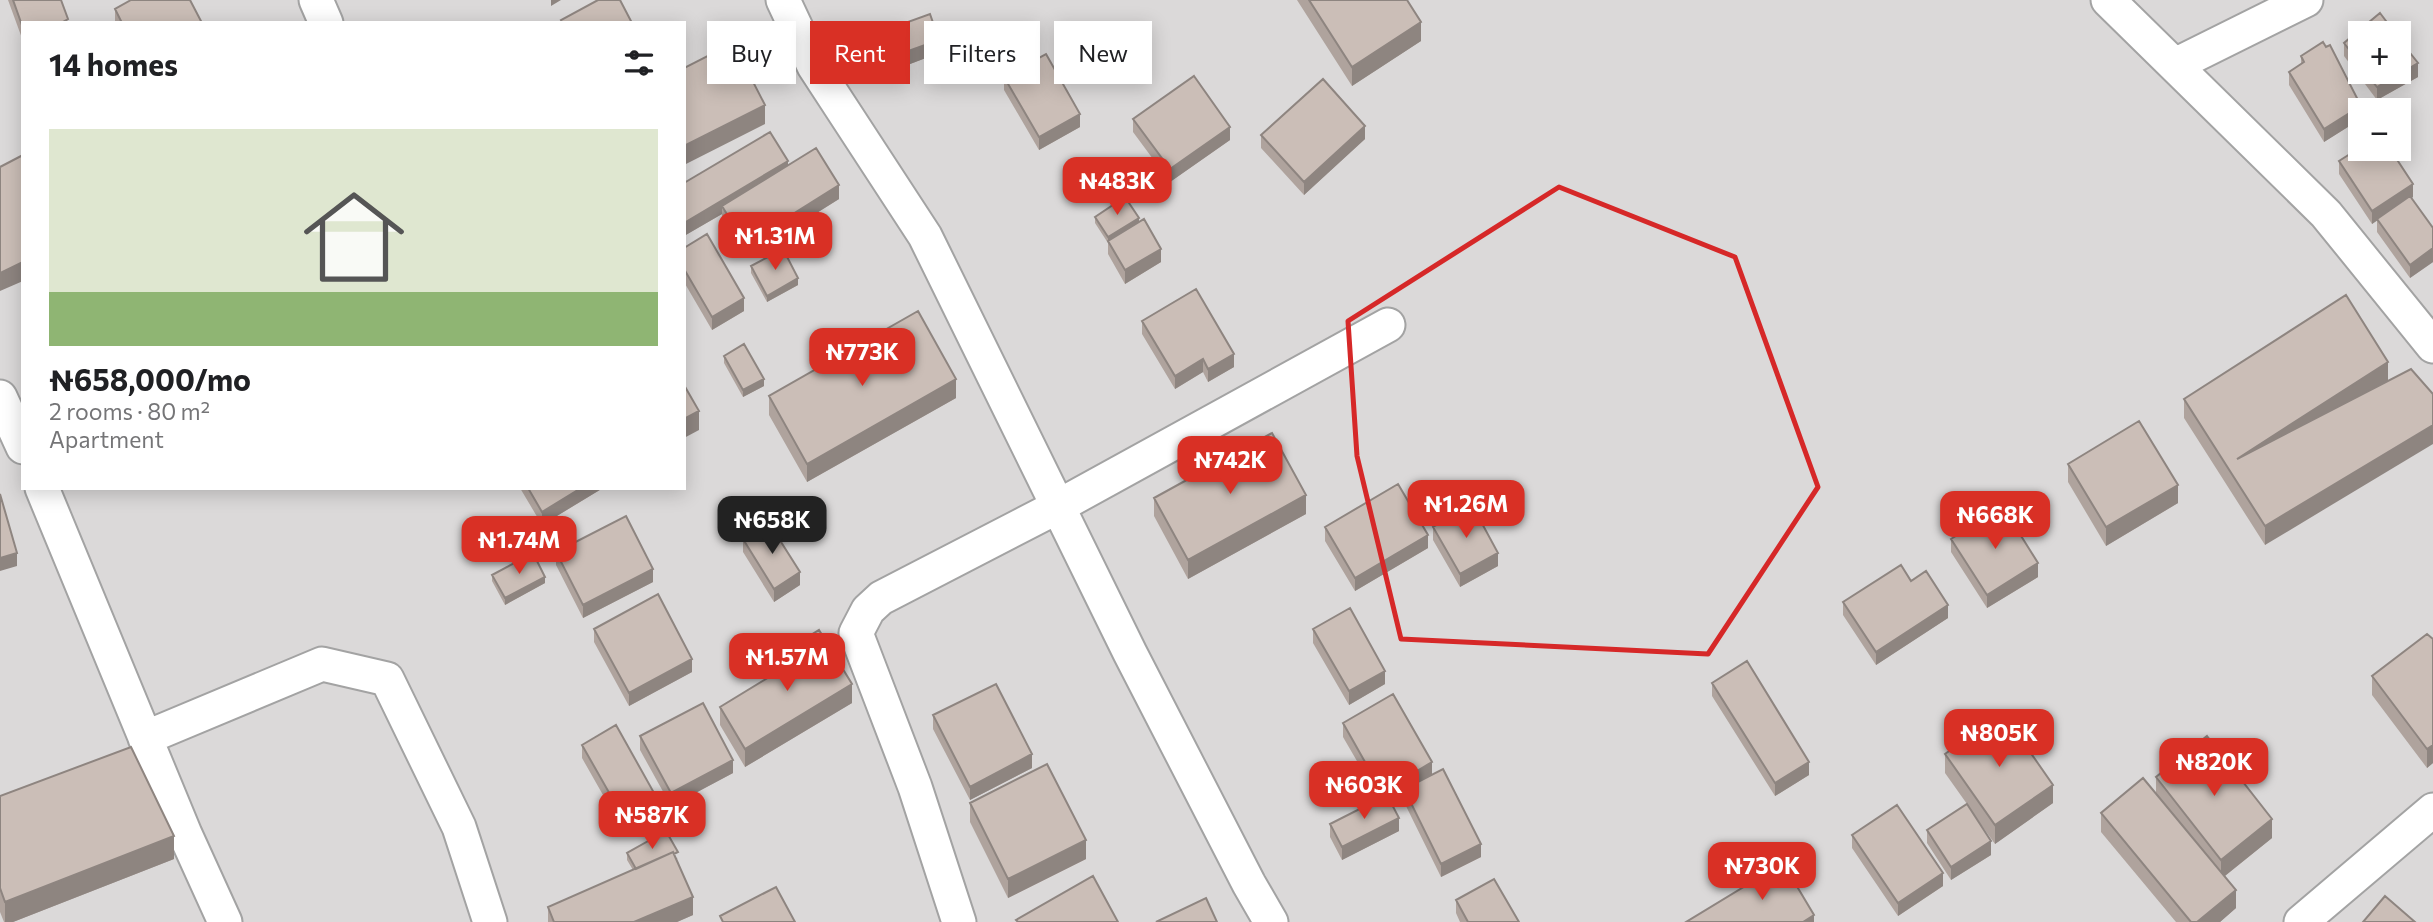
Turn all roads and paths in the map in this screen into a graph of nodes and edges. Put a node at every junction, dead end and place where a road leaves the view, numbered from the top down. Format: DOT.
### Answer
graph roads {
  1 [pos="316,0"];
  2 [pos="783,0"];
  3 [pos="2108,0"];
  4 [pos="2306,0"];
  5 [pos="325,21"];
  6 [pos="2175,65"];
  7 [pos="1388,325"];
  8 [pos="2433,346"];
  9 [pos="0,397"];
  10 [pos="21,443"];
  11 [pos="43,490"];
  12 [pos="1057,507"];
  13 [pos="145,738"];
  14 [pos="2433,810"];
  15 [pos="225,922"];
  16 [pos="490,922"];
  17 [pos="959,922"];
  18 [pos="1271,922"];
  19 [pos="2301,922"];
  1 -- 5 [label="street"];
  2 -- 12 [label="street"];
  3 -- 6 [label="street"];
  4 -- 6 [label="street"];
  6 -- 8 [label="street"];
  7 -- 12 [label="street"];
  9 -- 10 [label="street"];
  11 -- 13 [label="street"];
  12 -- 17 [label="street"];
  12 -- 18 [label="street"];
  13 -- 15 [label="street"];
  13 -- 16 [label="street"];
  14 -- 19 [label="street"];
}
